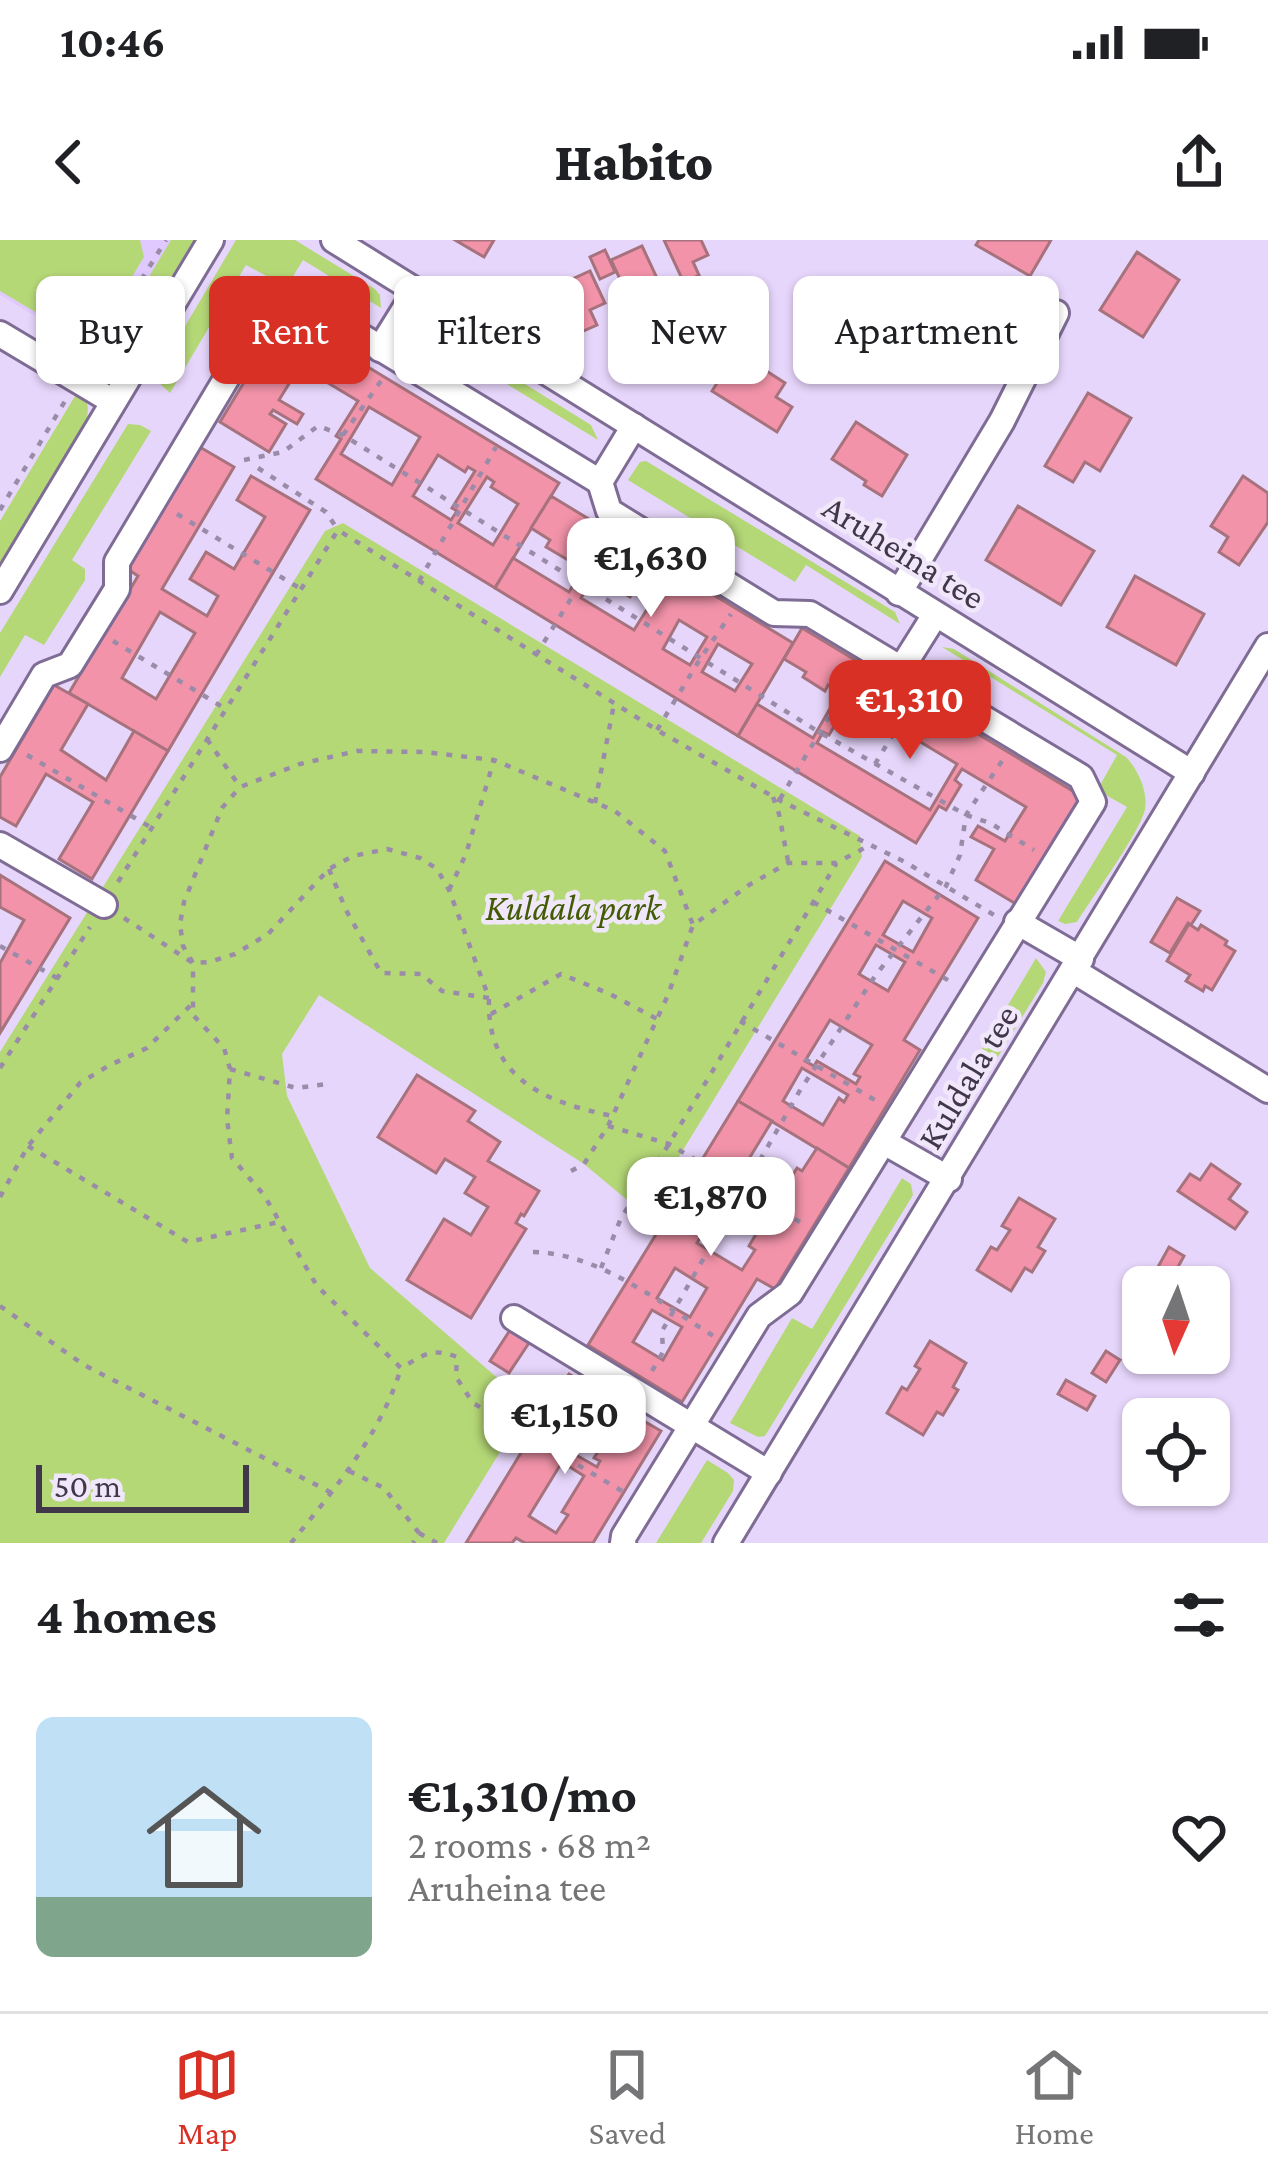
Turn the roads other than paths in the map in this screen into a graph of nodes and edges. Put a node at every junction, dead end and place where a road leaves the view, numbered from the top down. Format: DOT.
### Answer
graph roads {
  1 [pos="211,240"];
  2 [pos="334,240"];
  3 [pos="394,277"];
  4 [pos="0,334"];
  5 [pos="394,342"];
  6 [pos="389,354"];
  7 [pos="566,384"];
  8 [pos="1020,384"];
  9 [pos="112,401"];
  10 [pos="634,426"];
  11 [pos="599,482"];
  12 [pos="0,591"];
  13 [pos="899,593"];
  14 [pos="935,615"];
  15 [pos="1268,646"];
  16 [pos="901,669"];
  17 [pos="2,745"];
  18 [pos="1192,773"];
  19 [pos="0,845"];
  20 [pos="104,905"];
  21 [pos="1017,922"];
  22 [pos="1078,964"];
  23 [pos="1268,1090"];
  24 [pos="884,1142"];
  25 [pos="949,1179"];
  26 [pos="514,1318"];
  27 [pos="691,1425"];
  28 [pos="770,1473"];
  29 [pos="623,1543"];
  30 [pos="726,1543"];
  1 -- 9 [label="street"];
  2 -- 3 [label="street, Aruheina tee"];
  4 -- 9 [label="street"];
  5 -- 6 [label="street"];
  6 -- 11 [label="street"];
  6 -- 17 [label="street"];
  7 -- 10 [label="street, Aruheina tee"];
  8 -- 13 [label="street"];
  9 -- 12 [label="street"];
  10 -- 11 [label="street"];
  10 -- 13 [label="street, Aruheina tee"];
  11 -- 16 [label="street"];
  13 -- 14 [label="street, Aruheina tee"];
  14 -- 16 [label="street"];
  14 -- 18 [label="street, Aruheina tee"];
  15 -- 18 [label="street, Kuldala tee"];
  16 -- 21 [label="street"];
  18 -- 22 [label="street, Kuldala tee"];
  19 -- 20 [label="street"];
  21 -- 22 [label="street"];
  21 -- 24 [label="street"];
  22 -- 23 [label="street"];
  22 -- 25 [label="street, Kuldala tee"];
  24 -- 25 [label="street"];
  24 -- 27 [label="street"];
  25 -- 28 [label="street, Kuldala tee"];
  26 -- 27 [label="street"];
  27 -- 28 [label="street"];
  27 -- 29 [label="street"];
  28 -- 30 [label="street, Kuldala tee"];
}
